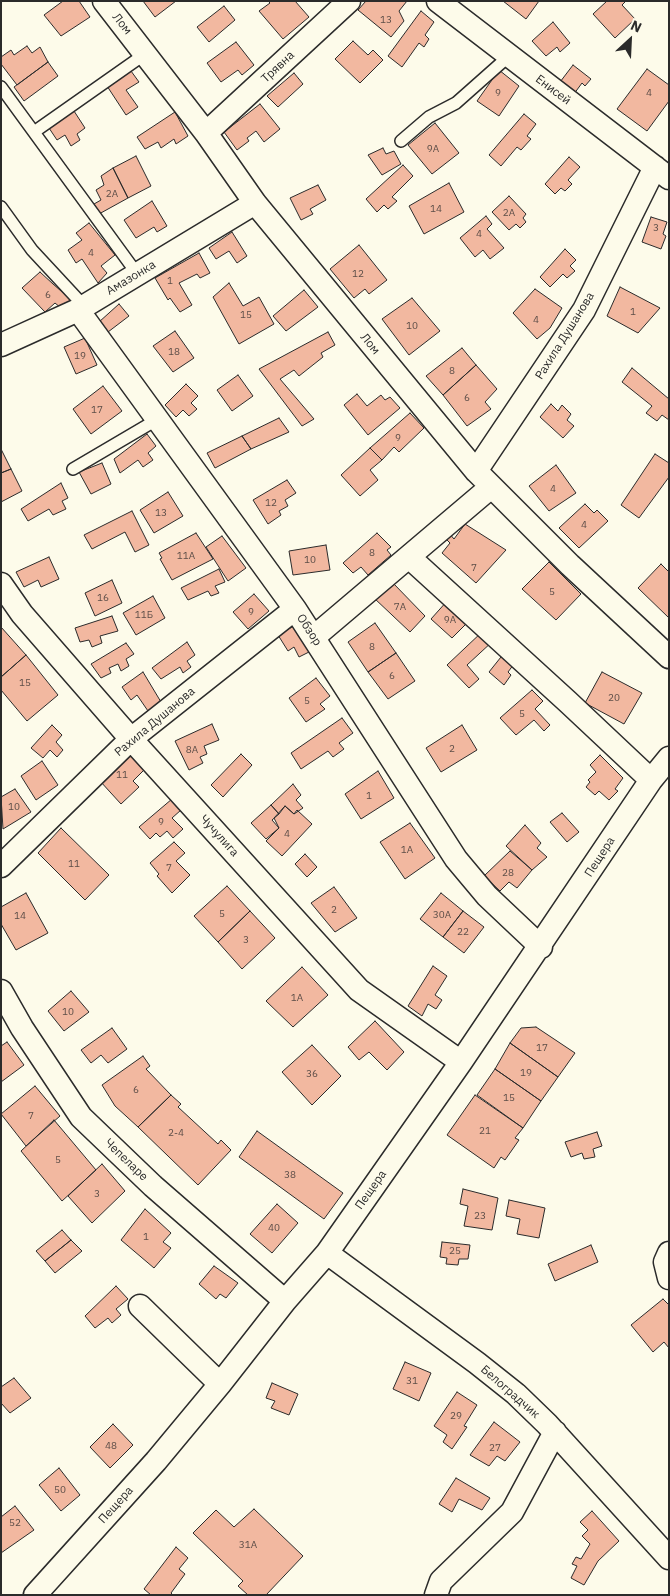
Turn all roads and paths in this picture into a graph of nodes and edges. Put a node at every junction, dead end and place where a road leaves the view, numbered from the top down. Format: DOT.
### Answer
graph roads {
  1 [pos="104,1"];
  2 [pos="349,1"];
  3 [pos="438,1"];
  4 [pos="145,54"];
  5 [pos="508,56"];
  6 [pos="1,88"];
  7 [pos="34,132"];
  8 [pos="206,133"];
  9 [pos="401,141"];
  10 [pos="662,173"];
  11 [pos="255,202"];
  12 [pos="1,207"];
  13 [pos="138,274"];
  14 [pos="81,308"];
  15 [pos="1,345"];
  16 [pos="158,420"];
  17 [pos="73,469"];
  18 [pos="484,479"];
  19 [pos="409,557"];
  20 [pos="1,584"];
  21 [pos="295,609"];
  22 [pos="314,637"];
  23 [pos="669,657"];
  24 [pos="131,739"];
  25 [pos="669,758"];
  26 [pos="651,780"];
  27 [pos="1,866"];
  28 [pos="541,946"];
  29 [pos="1,991"];
  30 [pos="461,1062"];
  31 [pos="327,1253"];
  32 [pos="669,1253"];
  33 [pos="669,1278"];
  34 [pos="285,1301"];
  35 [pos="140,1306"];
  36 [pos="220,1384"];
  37 [pos="554,1432"];
  38 [pos="669,1558"];
  39 [pos="439,1588"];
  40 [pos="35,1595"];
  1 -- 4 [label="street, Лом"];
  2 -- 8 [label="street, Трявна"];
  3 -- 5 [label="street, Енисей"];
  4 -- 7 [label="lane"];
  4 -- 8 [label="street, Лом"];
  5 -- 9 [label="lane"];
  5 -- 10 [label="street, Енисей"];
  6 -- 7 [label="lane"];
  7 -- 13 [label="lane"];
  8 -- 11 [label="street, Лом"];
  10 -- 18 [label="street, Рахила Душанова"];
  11 -- 13 [label="street, Амазонка"];
  11 -- 18 [label="street, Лом"];
  12 -- 14 [label="lane"];
  13 -- 14 [label="street, Амазонка"];
  14 -- 15 [label="street, Амазонка"];
  14 -- 16 [label="street, Обзор"];
  16 -- 17 [label="lane"];
  16 -- 21 [label="street, Обзор"];
  18 -- 19 [label="street, Рахила Душанова"];
  18 -- 23 [label="street, Лом"];
  19 -- 22 [label="street, Рахила Душанова"];
  19 -- 26 [label="street"];
  20 -- 24 [label="street, Чучулига"];
  21 -- 22 [label="street, Обзор"];
  21 -- 24 [label="street, Рахила Душанова"];
  22 -- 28 [label="street, Обзор"];
  24 -- 27 [label="street, Рахила Душанова"];
  24 -- 30 [label="street, Чучулига"];
  25 -- 26 [label="street, Пещера"];
  26 -- 28 [label="street, Пещера"];
  28 -- 30 [label="street, Пещера"];
  29 -- 34 [label="street, Чепеларе"];
  30 -- 31 [label="street, Пещера"];
  31 -- 34 [label="street, Пещера"];
  31 -- 37 [label="street, Белоградчик"];
  32 -- 33 [label="street"];
  34 -- 36 [label="street, Пещера"];
  35 -- 36 [label="street"];
  36 -- 40 [label="street, Пещера"];
  37 -- 38 [label="street, Белоградчик"];
  37 -- 39 [label="street"];
}
